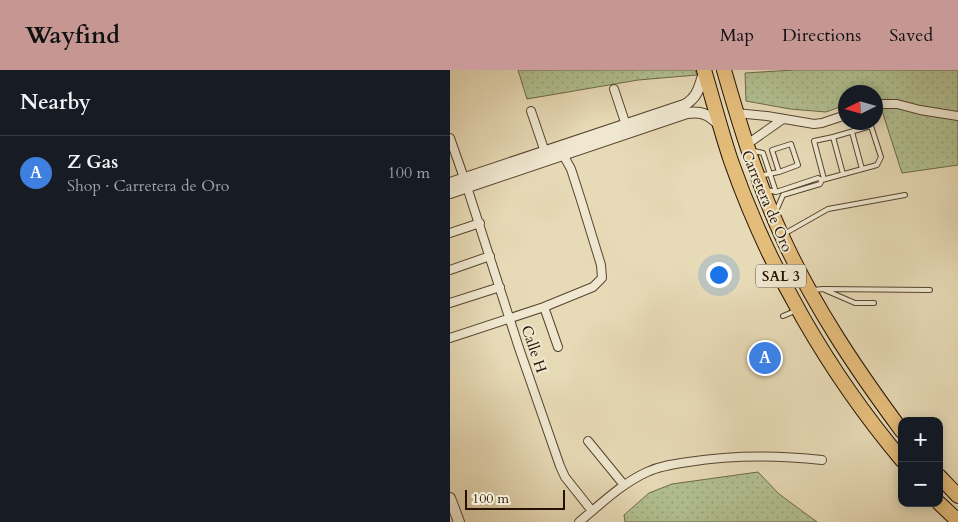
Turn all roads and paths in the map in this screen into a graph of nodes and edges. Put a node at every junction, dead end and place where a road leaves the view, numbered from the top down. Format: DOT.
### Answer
graph roads {
  1 [pos="724,70"];
  2 [pos="704,71"];
  3 [pos="614,89"];
  4 [pos="883,104"];
  5 [pos="531,110"];
  6 [pos="736,113"];
  7 [pos="958,116"];
  8 [pos="838,118"];
  9 [pos="783,119"];
  10 [pos="626,125"];
  11 [pos="720,126"];
  12 [pos="858,130"];
  13 [pos="872,130"];
  14 [pos="852,132"];
  15 [pos="833,137"];
  16 [pos="451,144"];
  17 [pos="747,147"];
  18 [pos="772,150"];
  19 [pos="561,151"];
  20 [pos="545,152"];
  21 [pos="763,153"];
  22 [pos="862,169"];
  23 [pos="779,172"];
  24 [pos="843,174"];
  25 [pos="821,180"];
  26 [pos="450,183"];
  27 [pos="466,183"];
  28 [pos="766,183"];
  29 [pos="450,193"];
  30 [pos="905,195"];
  31 [pos="775,218"];
  32 [pos="480,223"];
  33 [pos="450,233"];
  34 [pos="782,235"];
  35 [pos="490,256"];
  36 [pos="450,270"];
  37 [pos="500,287"];
  38 [pos="817,290"];
  39 [pos="930,290"];
  40 [pos="450,303"];
  41 [pos="874,303"];
  42 [pos="544,307"];
  43 [pos="799,310"];
  44 [pos="783,316"];
  45 [pos="509,318"];
  46 [pos="450,338"];
  47 [pos="558,347"];
  48 [pos="898,425"];
  49 [pos="588,440"];
  50 [pos="898,455"];
  51 [pos="822,460"];
  52 [pos="943,480"];
  53 [pos="624,485"];
  54 [pos="957,496"];
  55 [pos="450,498"];
  56 [pos="943,504"];
  57 [pos="943,507"];
  58 [pos="592,511"];
  59 [pos="958,521"];
  60 [pos="459,522"];
  61 [pos="579,522"];
  1 -- 6 [label="highway, Carretera de Oro / SAL 3"];
  2 -- 10 [label="street"];
  2 -- 11 [label="highway, Carretera de Oro / SAL 3"];
  3 -- 10 [label="street"];
  4 -- 7 [label="street"];
  5 -- 20 [label="street"];
  6 -- 9 [label="street"];
  6 -- 17 [label="highway, Carretera de Oro / SAL 3"];
  8 -- 9 [label="street"];
  9 -- 17 [label="street"];
  10 -- 19 [label="street"];
  11 -- 19 [label="street"];
  11 -- 43 [label="highway, Carretera de Oro / SAL 3"];
  12 -- 14 [label="lane"];
  13 -- 22 [label="lane"];
  14 -- 15 [label="lane"];
  14 -- 22 [label="lane"];
  15 -- 24 [label="lane"];
  15 -- 25 [label="lane"];
  16 -- 27 [label="street, Calle H"];
  17 -- 21 [label="lane"];
  17 -- 28 [label="highway, Carretera de Oro / SAL 3"];
  18 -- 21 [label="lane"];
  18 -- 23 [label="lane"];
  18 -- 23 [label="lane"];
  19 -- 20 [label="street"];
  19 -- 27 [label="street"];
  19 -- 42 [label="street"];
  20 -- 27 [label="street"];
  21 -- 28 [label="lane"];
  22 -- 24 [label="lane"];
  23 -- 28 [label="lane"];
  24 -- 25 [label="lane"];
  25 -- 28 [label="lane"];
  25 -- 31 [label="lane"];
  26 -- 27 [label="street"];
  27 -- 29 [label="street"];
  27 -- 32 [label="street, Calle H"];
  28 -- 31 [label="highway, Carretera de Oro / SAL 3"];
  30 -- 34 [label="lane"];
  31 -- 34 [label="highway, Carretera de Oro / SAL 3"];
  32 -- 33 [label="street"];
  32 -- 35 [label="street, Calle H"];
  34 -- 38 [label="highway, Carretera de Oro / SAL 3"];
  35 -- 36 [label="street"];
  35 -- 37 [label="street, Calle H"];
  37 -- 40 [label="street"];
  37 -- 45 [label="street, Calle H"];
  38 -- 39 [label="lane"];
  38 -- 41 [label="lane"];
  38 -- 48 [label="highway, Carretera de Oro / SAL 3"];
  42 -- 45 [label="street"];
  42 -- 47 [label="street"];
  43 -- 44 [label="lane"];
  43 -- 50 [label="highway, Carretera de Oro / SAL 3"];
  45 -- 46 [label="street"];
  45 -- 58 [label="street, Calle H"];
  49 -- 53 [label="street"];
  51 -- 53 [label="street"];
  52 -- 54 [label="highway"];
  53 -- 58 [label="street"];
  54 -- 56 [label="highway"];
  55 -- 60 [label="street"];
  57 -- 59 [label="highway"];
  58 -- 61 [label="street"];
}
